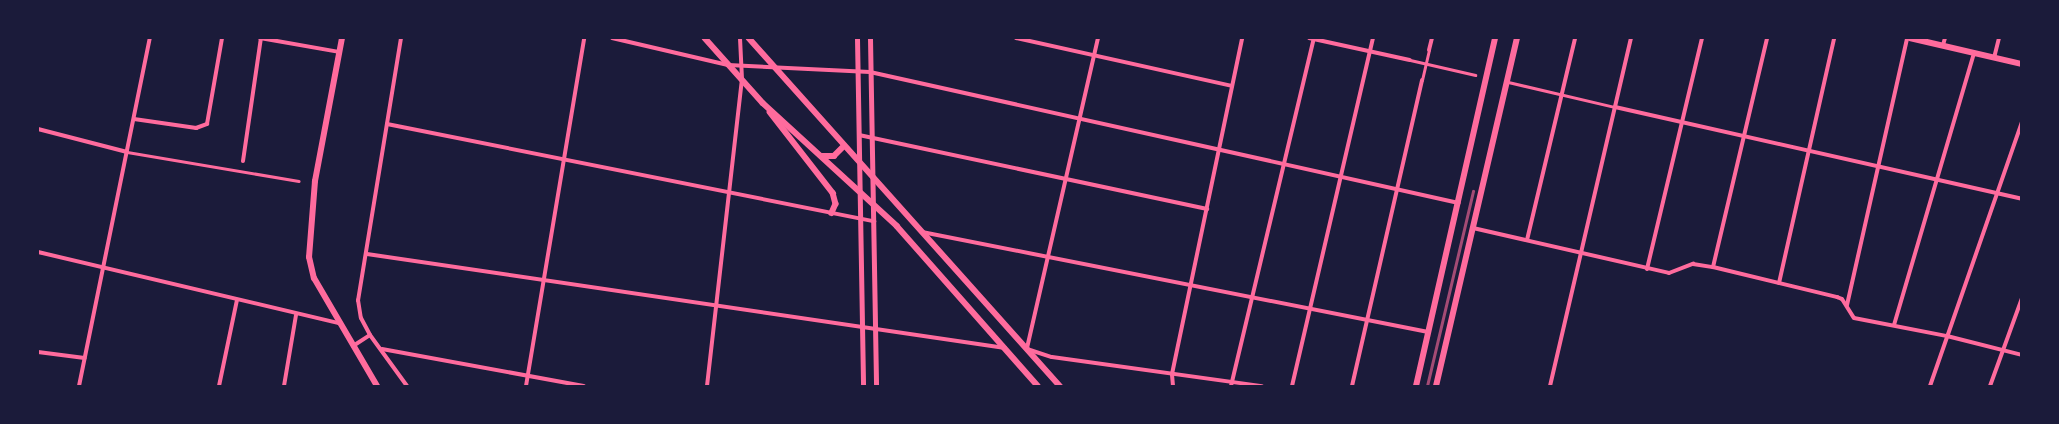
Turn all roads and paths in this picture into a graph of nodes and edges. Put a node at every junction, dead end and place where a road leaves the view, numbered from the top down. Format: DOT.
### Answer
graph roads {
  1 [pos="150,38"];
  2 [pos="222,38"];
  3 [pos="260,38"];
  4 [pos="342,38"];
  5 [pos="401,38"];
  6 [pos="584,38"];
  7 [pos="612,38"];
  8 [pos="705,38"];
  9 [pos="740,38"];
  10 [pos="749,38"];
  11 [pos="857,38"];
  12 [pos="870,38"];
  13 [pos="1016,38"];
  14 [pos="1098,38"];
  15 [pos="1242,38"];
  16 [pos="1312,38"];
  17 [pos="1373,38"];
  18 [pos="1432,38"];
  19 [pos="1495,38"];
  20 [pos="1517,38"];
  21 [pos="1575,38"];
  22 [pos="1631,38"];
  23 [pos="1702,38"];
  24 [pos="1767,38"];
  25 [pos="1834,38"];
  26 [pos="1908,38"];
  27 [pos="1945,38"];
  28 [pos="1999,38"];
  29 [pos="1943,46"];
  30 [pos="1429,50"];
  31 [pos="1370,51"];
  32 [pos="339,52"];
  33 [pos="1974,53"];
  34 [pos="1094,54"];
  35 [pos="1994,58"];
  36 [pos="1410,60"];
  37 [pos="1426,64"];
  38 [pos="2022,64"];
  39 [pos="728,65"];
  40 [pos="740,65"];
  41 [pos="776,68"];
  42 [pos="858,70"];
  43 [pos="870,72"];
  44 [pos="1476,75"];
  45 [pos="742,79"];
  46 [pos="1422,80"];
  47 [pos="1507,82"];
  48 [pos="1232,86"];
  49 [pos="1561,95"];
  50 [pos="763,102"];
  51 [pos="1615,107"];
  52 [pos="1078,117"];
  53 [pos="134,118"];
  54 [pos="1682,122"];
  55 [pos="2022,122"];
  56 [pos="387,124"];
  57 [pos="38,129"];
  58 [pos="859,135"];
  59 [pos="1744,137"];
  60 [pos="872,138"];
  61 [pos="844,146"];
  62 [pos="1219,151"];
  63 [pos="1810,151"];
  64 [pos="126,152"];
  65 [pos="822,156"];
  66 [pos="564,160"];
  67 [pos="859,160"];
  68 [pos="243,161"];
  69 [pos="1284,164"];
  70 [pos="1880,166"];
  71 [pos="873,176"];
  72 [pos="1341,177"];
  73 [pos="1065,179"];
  74 [pos="1936,180"];
  75 [pos="299,181"];
  76 [pos="1396,189"];
  77 [pos="860,191"];
  78 [pos="730,193"];
  79 [pos="1997,194"];
  80 [pos="2022,199"];
  81 [pos="873,202"];
  82 [pos="1458,203"];
  83 [pos="1207,209"];
  84 [pos="832,213"];
  85 [pos="861,218"];
  86 [pos="874,221"];
  87 [pos="1473,228"];
  88 [pos="922,232"];
  89 [pos="1527,240"];
  90 [pos="38,252"];
  91 [pos="1581,252"];
  92 [pos="367,254"];
  93 [pos="1048,257"];
  94 [pos="1713,267"];
  95 [pos="105,268"];
  96 [pos="1647,269"];
  97 [pos="544,279"];
  98 [pos="1779,282"];
  99 [pos="1191,284"];
  100 [pos="1252,298"];
  101 [pos="2022,298"];
  102 [pos="237,300"];
  103 [pos="1847,305"];
  104 [pos="717,306"];
  105 [pos="1310,308"];
  106 [pos="296,315"];
  107 [pos="1366,320"];
  108 [pos="338,323"];
  109 [pos="1894,325"];
  110 [pos="862,327"];
  111 [pos="875,328"];
  112 [pos="1428,332"];
  113 [pos="370,335"];
  114 [pos="1947,336"];
  115 [pos="353,346"];
  116 [pos="1007,348"];
  117 [pos="381,349"];
  118 [pos="1027,349"];
  119 [pos="2003,351"];
  120 [pos="38,352"];
  121 [pos="2022,355"];
  122 [pos="85,358"];
  123 [pos="1172,374"];
  124 [pos="528,376"];
  125 [pos="372,378"];
  126 [pos="863,380"];
  127 [pos="876,383"];
  128 [pos="1232,384"];
  129 [pos="79,386"];
  130 [pos="219,386"];
  131 [pos="284,386"];
  132 [pos="372,386"];
  133 [pos="377,386"];
  134 [pos="407,386"];
  135 [pos="526,386"];
  136 [pos="584,386"];
  137 [pos="707,386"];
  138 [pos="863,386"];
  139 [pos="1038,386"];
  140 [pos="1060,386"];
  141 [pos="1173,386"];
  142 [pos="1262,386"];
  143 [pos="1292,386"];
  144 [pos="1352,386"];
  145 [pos="1416,386"];
  146 [pos="1436,386"];
  147 [pos="1550,386"];
  148 [pos="1930,386"];
  149 [pos="1990,386"];
  1 -- 53 [label="street"];
  2 -- 53 [label="street"];
  3 -- 32 [label="street"];
  3 -- 68 [label="street"];
  4 -- 32 [label="main road"];
  5 -- 56 [label="street"];
  6 -- 66 [label="street"];
  7 -- 39 [label="street"];
  8 -- 39 [label="main road"];
  9 -- 40 [label="street"];
  10 -- 41 [label="main road"];
  11 -- 42 [label="street"];
  12 -- 43 [label="street"];
  13 -- 34 [label="street"];
  14 -- 34 [label="street"];
  15 -- 48 [label="street"];
  16 -- 31 [label="street"];
  16 -- 69 [label="street"];
  17 -- 31 [label="street"];
  18 -- 30 [label="street"];
  19 -- 82 [label="main road"];
  20 -- 47 [label="main road"];
  21 -- 49 [label="street"];
  22 -- 51 [label="street"];
  23 -- 54 [label="street"];
  24 -- 59 [label="street"];
  25 -- 63 [label="street"];
  26 -- 29 [label="main road"];
  26 -- 70 [label="street"];
  27 -- 29 [label="street"];
  28 -- 35 [label="street"];
  29 -- 33 [label="main road"];
  30 -- 37 [label="street"];
  31 -- 36 [label="street"];
  31 -- 72 [label="street"];
  32 -- 108 [label="main road"];
  33 -- 35 [label="main road"];
  33 -- 74 [label="street"];
  34 -- 48 [label="street"];
  34 -- 52 [label="street"];
  35 -- 38 [label="main road"];
  36 -- 37 [label="street"];
  37 -- 44 [label="street"];
  37 -- 46 [label="street"];
  39 -- 40 [label="street"];
  39 -- 45 [label="main road"];
  40 -- 41 [label="street"];
  40 -- 45 [label="street"];
  41 -- 42 [label="street"];
  41 -- 61 [label="main road"];
  42 -- 43 [label="street"];
  42 -- 58 [label="street"];
  43 -- 52 [label="street"];
  43 -- 60 [label="street"];
  45 -- 50 [label="main road"];
  45 -- 78 [label="street"];
  46 -- 76 [label="street"];
  47 -- 49 [label="street"];
  47 -- 87 [label="main road"];
  48 -- 62 [label="street"];
  49 -- 51 [label="street"];
  49 -- 89 [label="street"];
  50 -- 65 [label="main road"];
  50 -- 84 [label="main road"];
  51 -- 54 [label="street"];
  51 -- 91 [label="street"];
  52 -- 62 [label="street"];
  52 -- 73 [label="street"];
  53 -- 64 [label="street"];
  54 -- 59 [label="street"];
  54 -- 96 [label="street"];
  55 -- 79 [label="street"];
  56 -- 66 [label="street"];
  56 -- 92 [label="street"];
  57 -- 64 [label="street"];
  58 -- 60 [label="street"];
  58 -- 67 [label="street"];
  59 -- 63 [label="street"];
  59 -- 94 [label="street"];
  60 -- 71 [label="street"];
  60 -- 73 [label="street"];
  61 -- 65 [label="main road"];
  61 -- 67 [label="main road"];
  62 -- 69 [label="street"];
  62 -- 83 [label="street"];
  63 -- 70 [label="street"];
  63 -- 98 [label="street"];
  64 -- 75 [label="street"];
  64 -- 95 [label="street"];
  65 -- 77 [label="main road"];
  66 -- 78 [label="street"];
  66 -- 97 [label="street"];
  67 -- 71 [label="main road"];
  67 -- 77 [label="street"];
  69 -- 72 [label="street"];
  69 -- 100 [label="street"];
  70 -- 74 [label="street"];
  70 -- 103 [label="street"];
  71 -- 81 [label="street"];
  71 -- 88 [label="main road"];
  72 -- 76 [label="street"];
  72 -- 105 [label="street"];
  73 -- 83 [label="street"];
  73 -- 93 [label="street"];
  74 -- 79 [label="street"];
  74 -- 109 [label="street"];
  76 -- 82 [label="street"];
  76 -- 107 [label="street"];
  77 -- 81 [label="main road"];
  77 -- 85 [label="street"];
  78 -- 84 [label="street"];
  78 -- 104 [label="street"];
  79 -- 80 [label="street"];
  79 -- 114 [label="street"];
  81 -- 86 [label="street"];
  81 -- 116 [label="main road"];
  82 -- 112 [label="main road"];
  83 -- 99 [label="street"];
  84 -- 85 [label="street"];
  85 -- 86 [label="street"];
  85 -- 110 [label="street"];
  86 -- 111 [label="street"];
  87 -- 89 [label="street"];
  87 -- 146 [label="main road"];
  88 -- 93 [label="street"];
  88 -- 118 [label="main road"];
  89 -- 91 [label="street"];
  90 -- 95 [label="street"];
  91 -- 96 [label="street"];
  91 -- 147 [label="street"];
  92 -- 97 [label="street"];
  92 -- 113 [label="street"];
  93 -- 99 [label="street"];
  93 -- 118 [label="street"];
  94 -- 96 [label="street"];
  94 -- 98 [label="street"];
  95 -- 102 [label="street"];
  95 -- 122 [label="street"];
  97 -- 104 [label="street"];
  97 -- 124 [label="street"];
  98 -- 103 [label="street"];
  99 -- 100 [label="street"];
  99 -- 123 [label="street"];
  100 -- 105 [label="street"];
  100 -- 128 [label="street"];
  101 -- 119 [label="street"];
  102 -- 106 [label="street"];
  102 -- 130 [label="street"];
  103 -- 109 [label="street"];
  104 -- 110 [label="street"];
  104 -- 137 [label="street"];
  105 -- 107 [label="street"];
  105 -- 143 [label="street"];
  106 -- 108 [label="street"];
  106 -- 131 [label="street"];
  107 -- 112 [label="street"];
  107 -- 144 [label="street"];
  108 -- 115 [label="main road"];
  109 -- 114 [label="street"];
  110 -- 111 [label="street"];
  110 -- 126 [label="street"];
  111 -- 116 [label="street"];
  111 -- 127 [label="street"];
  112 -- 145 [label="main road"];
  113 -- 115 [label="street"];
  113 -- 117 [label="street"];
  114 -- 119 [label="street"];
  114 -- 148 [label="street"];
  115 -- 125 [label="main road"];
  116 -- 139 [label="main road"];
  117 -- 124 [label="street"];
  117 -- 134 [label="street"];
  118 -- 123 [label="street"];
  118 -- 140 [label="main road"];
  119 -- 121 [label="street"];
  119 -- 149 [label="street"];
  120 -- 122 [label="street"];
  122 -- 129 [label="street"];
  123 -- 128 [label="street"];
  123 -- 141 [label="street"];
  124 -- 135 [label="street"];
  124 -- 136 [label="street"];
  125 -- 132 [label="street"];
  125 -- 133 [label="main road"];
  126 -- 127 [label="street"];
  126 -- 138 [label="street"];
  128 -- 142 [label="street"];
}
